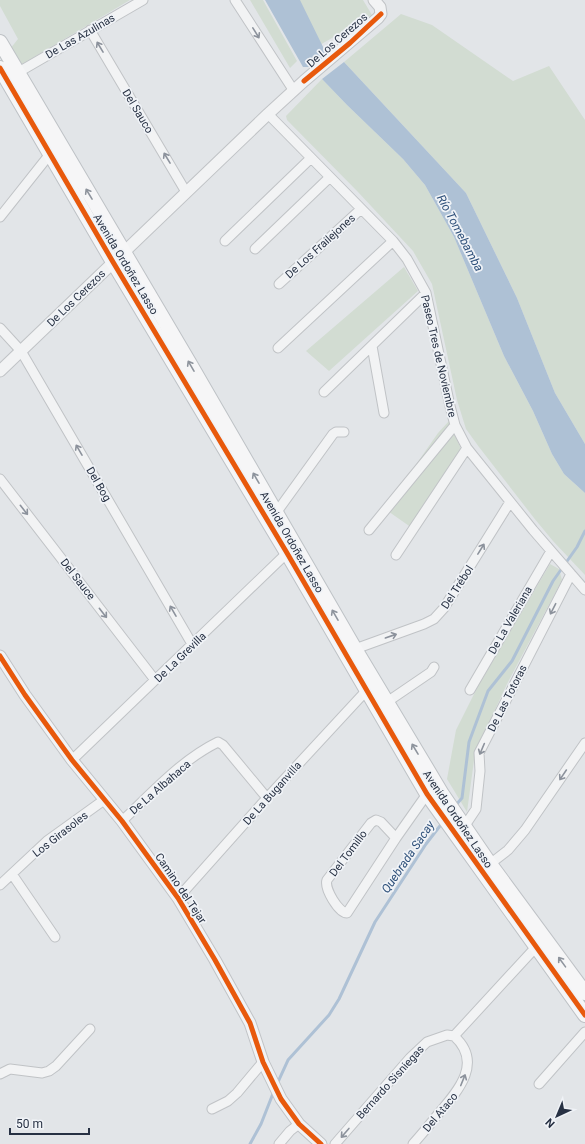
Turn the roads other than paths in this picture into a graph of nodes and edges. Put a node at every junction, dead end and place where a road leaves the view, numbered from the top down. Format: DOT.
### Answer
graph roads {
  1 [pos="143,0"];
  2 [pos="235,0"];
  3 [pos="374,0"];
  4 [pos="90,30"];
  5 [pos="0,42"];
  6 [pos="0,68"];
  7 [pos="18,73"];
  8 [pos="294,91"];
  9 [pos="268,114"];
  10 [pos="50,154"];
  11 [pos="311,158"];
  12 [pos="330,177"];
  13 [pos="186,192"];
  14 [pos="361,209"];
  15 [pos="0,217"];
  16 [pos="225,241"];
  17 [pos="393,241"];
  18 [pos="256,249"];
  19 [pos="119,257"];
  20 [pos="279,284"];
  21 [pos="426,293"];
  22 [pos="0,328"];
  23 [pos="372,346"];
  24 [pos="278,348"];
  25 [pos="21,351"];
  26 [pos="0,371"];
  27 [pos="324,392"];
  28 [pos="384,413"];
  29 [pos="455,425"];
  30 [pos="344,432"];
  31 [pos="467,448"];
  32 [pos="0,479"];
  33 [pos="510,502"];
  34 [pos="276,513"];
  35 [pos="369,530"];
  36 [pos="551,551"];
  37 [pos="287,553"];
  38 [pos="396,555"];
  39 [pos="566,569"];
  40 [pos="585,590"];
  41 [pos="192,644"];
  42 [pos="355,649"];
  43 [pos="0,656"];
  44 [pos="434,667"];
  45 [pos="155,680"];
  46 [pos="366,690"];
  47 [pos="470,690"];
  48 [pos="387,702"];
  49 [pos="585,743"];
  50 [pos="72,760"];
  51 [pos="434,796"];
  52 [pos="267,798"];
  53 [pos="104,800"];
  54 [pos="122,822"];
  55 [pos="460,832"];
  56 [pos="396,838"];
  57 [pos="490,864"];
  58 [pos="12,874"];
  59 [pos="0,885"];
  60 [pos="178,898"];
  61 [pos="55,937"];
  62 [pos="536,947"];
  63 [pos="585,993"];
  64 [pos="585,1015"];
  65 [pos="90,1029"];
  66 [pos="585,1032"];
  67 [pos="454,1036"];
  68 [pos="265,1066"];
  69 [pos="0,1074"];
  70 [pos="539,1084"];
  71 [pos="212,1109"];
  72 [pos="300,1124"];
  73 [pos="278,1144"];
  74 [pos="321,1144"];
  75 [pos="335,1144"];
  76 [pos="413,1144"];
  1 -- 4 [label="street, De Las Azulinas"];
  2 -- 8 [label="street, one-way"];
  3 -- 8 [label="street, De Los Cerezos"];
  4 -- 7 [label="street, De Las Azulinas"];
  13 -- 4 [label="street, Del Sauco, one-way"];
  5 -- 7 [label="main road, Avenida Ordoñez Lasso"];
  6 -- 10 [label="main road, Avenida Ordoñez Lasso"];
  19 -- 7 [label="main road, Avenida Ordoñez Lasso, one-way"];
  8 -- 9 [label="street, De Los Cerezos"];
  9 -- 11 [label="street, Paseo Tres de Noviembre"];
  9 -- 13 [label="street, De Los Cerezos"];
  10 -- 15 [label="street"];
  10 -- 19 [label="main road, Avenida Ordoñez Lasso"];
  11 -- 12 [label="street, Paseo Tres de Noviembre"];
  11 -- 16 [label="street"];
  12 -- 14 [label="street, Paseo Tres de Noviembre"];
  12 -- 18 [label="street"];
  13 -- 19 [label="street, De Los Cerezos"];
  14 -- 17 [label="street, Paseo Tres de Noviembre"];
  14 -- 20 [label="street, De Los Frailejones"];
  17 -- 21 [label="street, Paseo Tres de Noviembre"];
  17 -- 24 [label="street"];
  19 -- 25 [label="street, De Los Cerezos"];
  34 -- 19 [label="main road, Avenida Ordoñez Lasso, one-way"];
  19 -- 37 [label="main road, Avenida Ordoñez Lasso"];
  21 -- 23 [label="street"];
  21 -- 29 [label="street, Paseo Tres de Noviembre"];
  22 -- 25 [label="street, Del Bog"];
  23 -- 27 [label="street"];
  23 -- 28 [label="street"];
  25 -- 26 [label="street, De Los Cerezos"];
  41 -- 25 [label="street, Del Bog, one-way"];
  29 -- 31 [label="street, Paseo Tres de Noviembre"];
  29 -- 35 [label="street"];
  30 -- 34 [label="street"];
  31 -- 33 [label="street, Paseo Tres de Noviembre"];
  31 -- 38 [label="street"];
  32 -- 45 [label="street, Del Sauce, one-way"];
  33 -- 36 [label="street, Paseo Tres de Noviembre"];
  42 -- 33 [label="street, Del Trébol, one-way"];
  42 -- 34 [label="main road, Avenida Ordoñez Lasso, one-way"];
  36 -- 39 [label="street, Paseo Tres de Noviembre"];
  36 -- 47 [label="street, De La Valeriana"];
  37 -- 41 [label="street, De La Grevilla"];
  37 -- 46 [label="main road, Avenida Ordoñez Lasso"];
  39 -- 40 [label="street, Paseo Tres de Noviembre"];
  39 -- 55 [label="street, De Las Totoras, one-way"];
  41 -- 45 [label="street, De La Grevilla"];
  42 -- 48 [label="main road, Avenida Ordoñez Lasso"];
  43 -- 50 [label="street, Camino del Tejar"];
  44 -- 48 [label="street"];
  45 -- 50 [label="street, De La Grevilla"];
  46 -- 51 [label="main road, Avenida Ordoñez Lasso"];
  46 -- 52 [label="street, De La Buganvilla"];
  51 -- 48 [label="main road, Avenida Ordoñez Lasso, one-way"];
  49 -- 57 [label="street, one-way"];
  50 -- 53 [label="street, Camino del Tejar"];
  51 -- 55 [label="main road, Avenida Ordoñez Lasso"];
  51 -- 56 [label="street, Del Tomillo"];
  52 -- 54 [label="street, De La Albahaca"];
  52 -- 60 [label="street, De La Buganvilla"];
  53 -- 54 [label="street, Camino del Tejar"];
  53 -- 58 [label="street, Los Girasoles"];
  54 -- 60 [label="street, Camino del Tejar"];
  55 -- 57 [label="main road, Avenida Ordoñez Lasso"];
  55 -- 62 [label="main road, Avenida Ordoñez Lasso"];
  56 -- 56 [label="street, Del Tomillo"];
  63 -- 57 [label="main road, Avenida Ordoñez Lasso, one-way"];
  58 -- 59 [label="street, Los Girasoles"];
  58 -- 61 [label="street"];
  60 -- 68 [label="street, Camino del Tejar"];
  62 -- 64 [label="main road, Avenida Ordoñez Lasso"];
  62 -- 67 [label="street"];
  65 -- 69 [label="street"];
  66 -- 70 [label="street"];
  67 -- 75 [label="street, Bernardo Sisniegas, one-way"];
  76 -- 67 [label="street, Del Ataco, one-way"];
  68 -- 71 [label="street"];
  68 -- 72 [label="street, Camino del Tejar"];
  72 -- 73 [label="street"];
  72 -- 74 [label="street, Camino del Tejar"];
}
